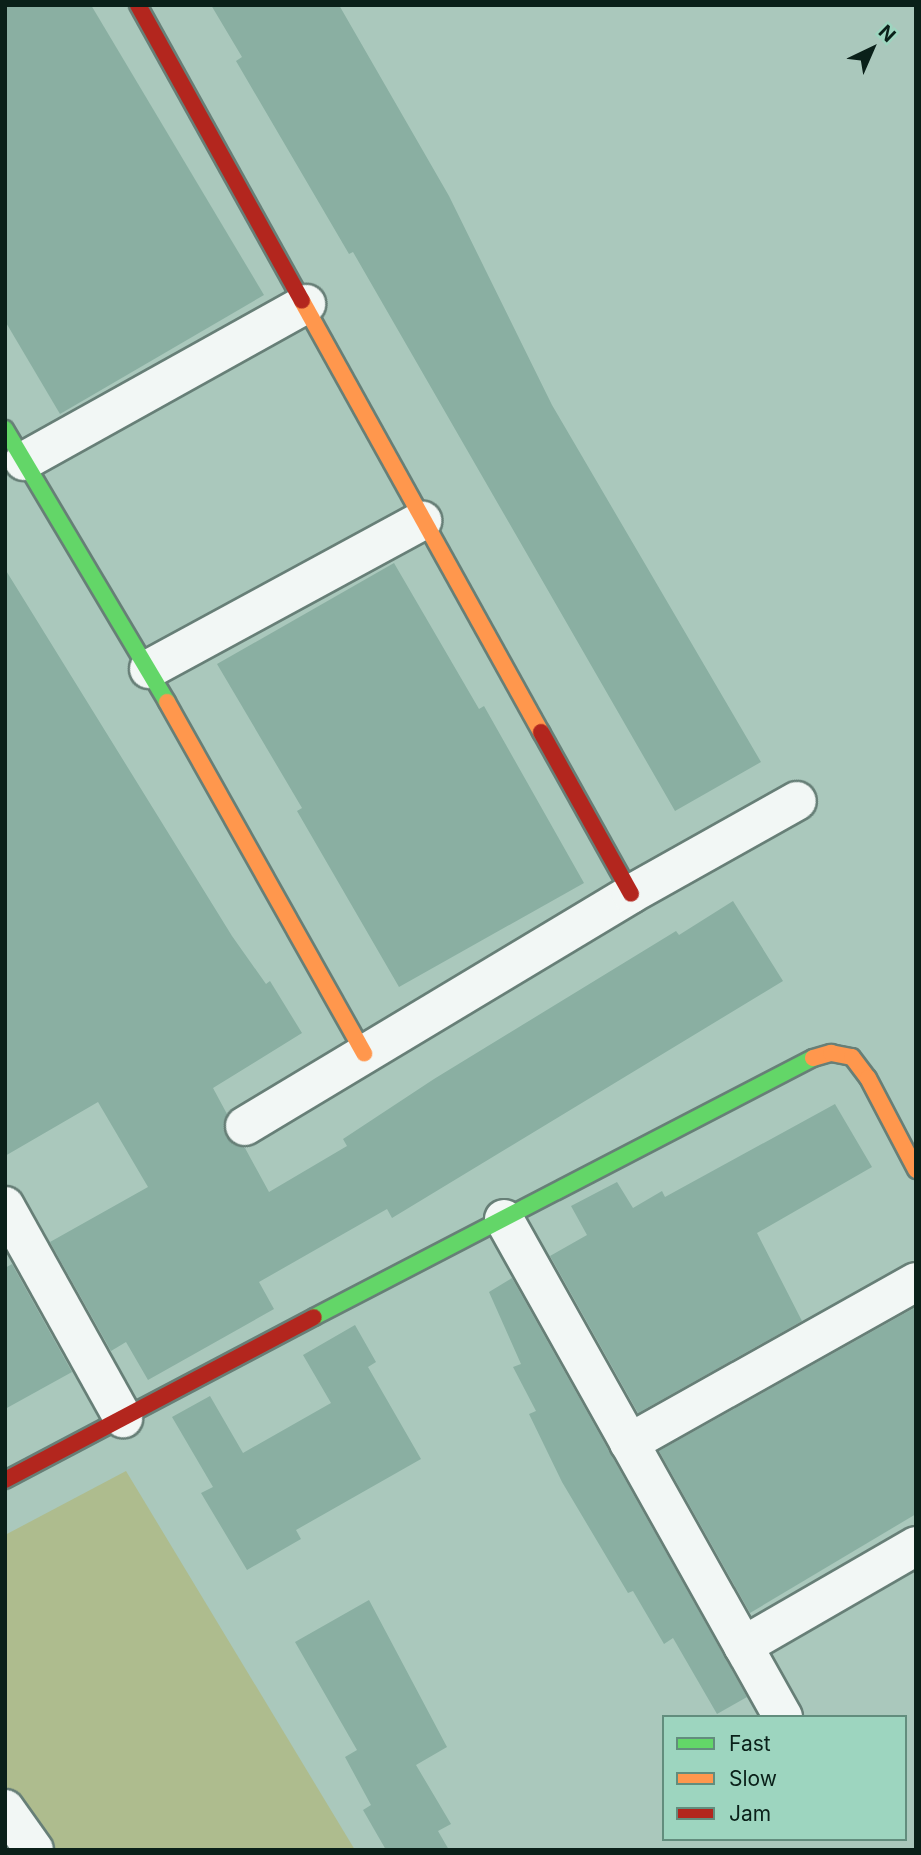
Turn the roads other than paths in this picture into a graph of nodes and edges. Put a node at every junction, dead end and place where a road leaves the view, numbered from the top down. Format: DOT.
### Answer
graph roads {
  1 [pos="138,5"];
  2 [pos="306,304"];
  3 [pos="15,445"];
  4 [pos="422,521"];
  5 [pos="149,669"];
  6 [pos="797,802"];
  7 [pos="631,894"];
  8 [pos="364,1053"];
  9 [pos="245,1126"];
  10 [pos="916,1170"];
  11 [pos="5,1206"];
  12 [pos="504,1219"];
  13 [pos="916,1282"];
  14 [pos="123,1418"];
  15 [pos="629,1443"];
  16 [pos="5,1480"];
  17 [pos="916,1546"];
  18 [pos="743,1646"];
  19 [pos="782,1715"];
  20 [pos="5,1809"];
  21 [pos="34,1850"];
  1 -- 2 [label="street"];
  2 -- 3 [label="street"];
  2 -- 4 [label="street"];
  3 -- 5 [label="street"];
  4 -- 5 [label="street"];
  4 -- 7 [label="street"];
  5 -- 8 [label="street"];
  6 -- 7 [label="street"];
  7 -- 8 [label="street"];
  8 -- 9 [label="street"];
  10 -- 12 [label="street"];
  11 -- 14 [label="street"];
  12 -- 14 [label="street"];
  12 -- 15 [label="street"];
  13 -- 15 [label="street"];
  14 -- 16 [label="street"];
  15 -- 18 [label="street"];
  17 -- 18 [label="street"];
  18 -- 19 [label="street"];
  20 -- 21 [label="street"];
}
